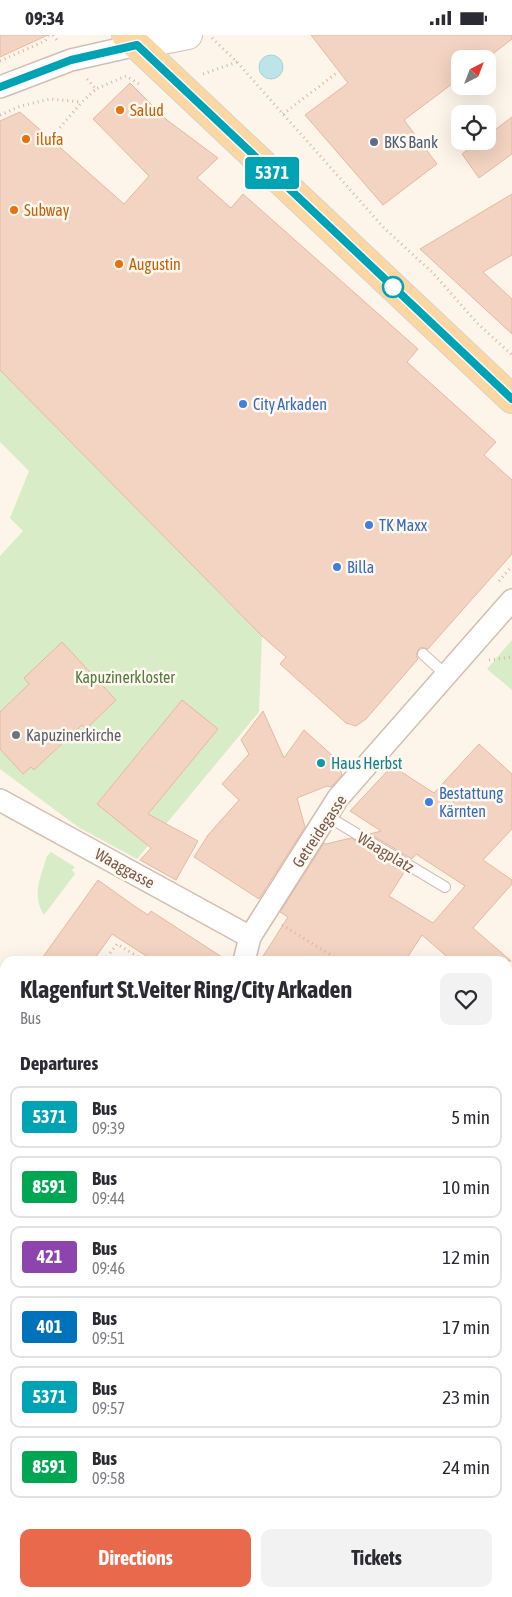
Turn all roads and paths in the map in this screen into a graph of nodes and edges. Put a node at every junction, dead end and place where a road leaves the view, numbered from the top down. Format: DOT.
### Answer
graph roads {
  1 [pos="49,35"];
  2 [pos="188,35"];
  3 [pos="210,35"];
  4 [pos="131,40"];
  5 [pos="0,61"];
  6 [pos="338,72"];
  7 [pos="0,87"];
  8 [pos="96,89"];
  9 [pos="82,102"];
  10 [pos="283,114"];
  11 [pos="0,115"];
  12 [pos="50,139"];
  13 [pos="512,355"];
  14 [pos="512,399"];
  15 [pos="512,600"];
  16 [pos="423,654"];
  17 [pos="446,675"];
  18 [pos="0,800"];
  19 [pos="327,816"];
  20 [pos="445,887"];
  21 [pos="264,914"];
  22 [pos="250,937"];
  23 [pos="108,956"];
  24 [pos="137,956"];
  25 [pos="245,956"];
  26 [pos="332,956"];
  1 -- 5 [label="path"];
  2 -- 4 [label="main road"];
  3 -- 10 [label="path"];
  4 -- 7 [label="street"];
  4 -- 14 [label="main road"];
  6 -- 10 [label="path"];
  8 -- 9 [label="path"];
  9 -- 11 [label="path"];
  9 -- 12 [label="path"];
  10 -- 13 [label="path"];
  15 -- 17 [label="street, Getreidegasse"];
  16 -- 17 [label="lane"];
  17 -- 19 [label="street, Getreidegasse"];
  18 -- 22 [label="street, Waaggasse"];
  19 -- 20 [label="lane, Waagplatz"];
  19 -- 21 [label="street, Getreidegasse"];
  21 -- 22 [label="street, Getreidegasse"];
  21 -- 26 [label="path"];
  22 -- 25 [label="street, Getreidegasse"];
  23 -- 24 [label="path"];
}
